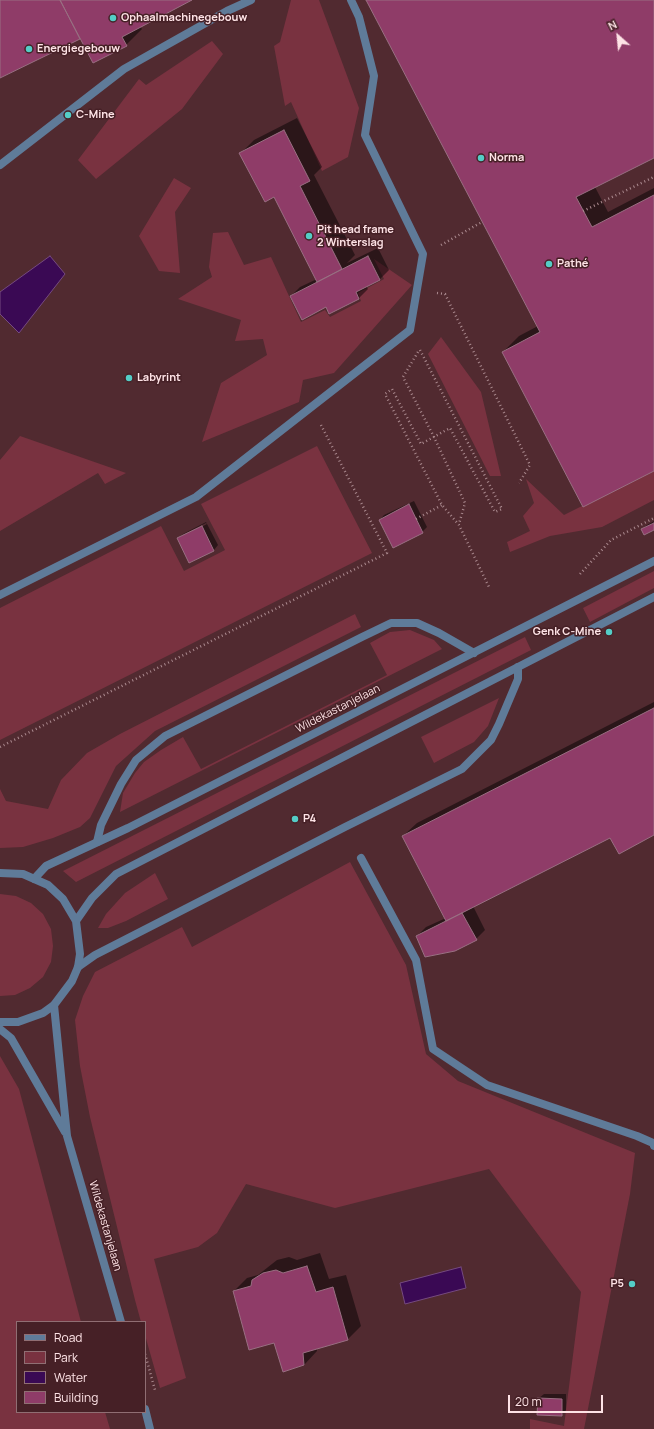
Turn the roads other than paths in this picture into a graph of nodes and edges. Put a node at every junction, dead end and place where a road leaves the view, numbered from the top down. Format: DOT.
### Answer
graph roads {
  1 [pos="251,0"];
  2 [pos="351,0"];
  3 [pos="0,166"];
  4 [pos="654,561"];
  5 [pos="0,595"];
  6 [pos="654,597"];
  7 [pos="474,653"];
  8 [pos="518,667"];
  9 [pos="97,842"];
  10 [pos="361,858"];
  11 [pos="0,873"];
  12 [pos="34,879"];
  13 [pos="76,921"];
  14 [pos="78,967"];
  15 [pos="54,1005"];
  16 [pos="0,1022"];
  17 [pos="0,1028"];
  18 [pos="67,1136"];
  19 [pos="654,1146"];
  20 [pos="121,1321"];
  21 [pos="146,1413"];
  22 [pos="150,1429"];
  1 -- 3 [label="street"];
  2 -- 5 [label="street"];
  4 -- 7 [label="street, Wildekastanjelaan"];
  6 -- 8 [label="street"];
  7 -- 9 [label="street, Wildekastanjelaan"];
  7 -- 9 [label="street"];
  8 -- 13 [label="street"];
  8 -- 14 [label="street"];
  9 -- 12 [label="street, Wildekastanjelaan"];
  10 -- 19 [label="street"];
  11 -- 12 [label="street"];
  12 -- 13 [label="street"];
  13 -- 14 [label="street"];
  14 -- 15 [label="street"];
  15 -- 16 [label="street"];
  15 -- 18 [label="street, Wildekastanjelaan"];
  17 -- 18 [label="street, Wildekastanjelaan"];
  18 -- 20 [label="street, Wildekastanjelaan"];
  21 -- 22 [label="street"];
}
